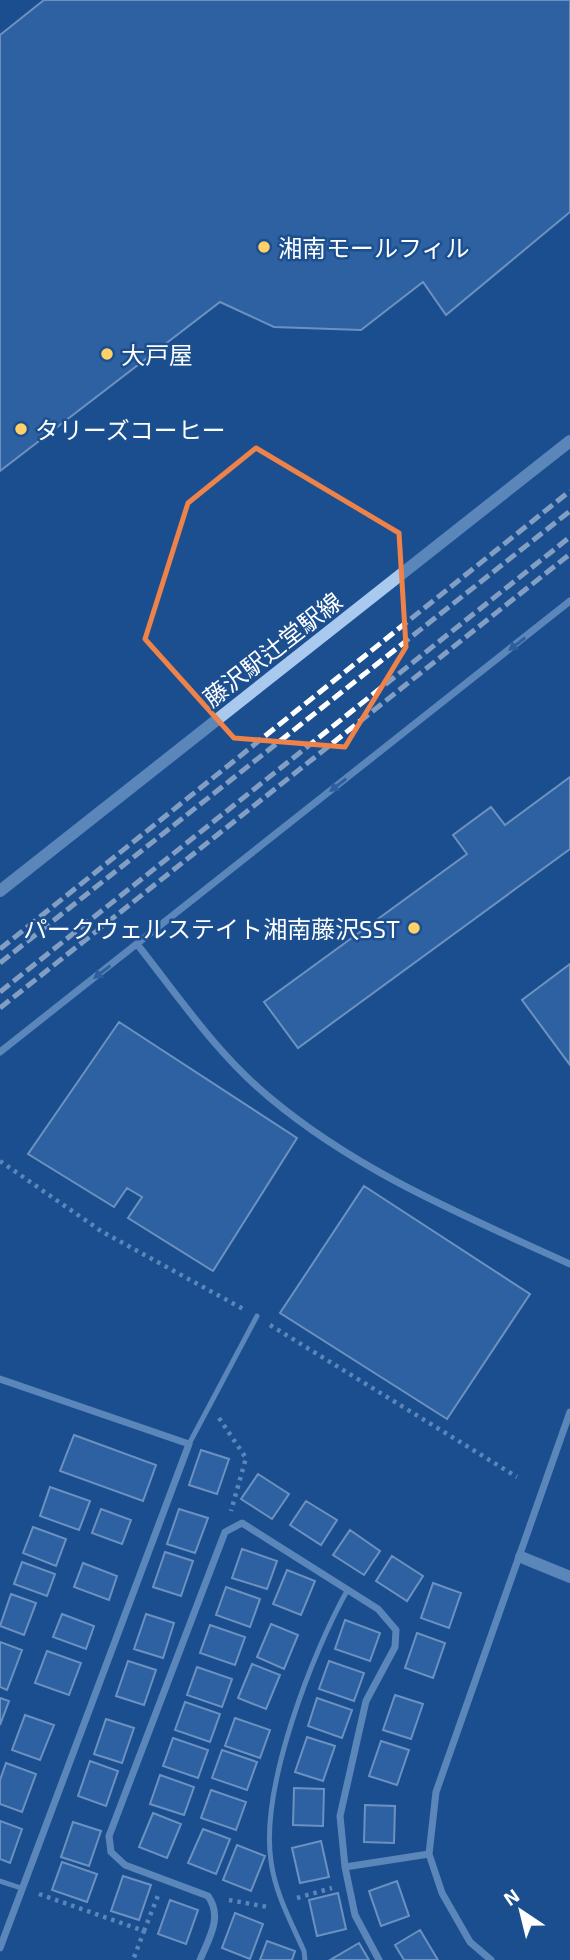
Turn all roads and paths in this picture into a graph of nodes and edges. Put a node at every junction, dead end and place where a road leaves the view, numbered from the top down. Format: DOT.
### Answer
graph roads {
  1 [pos="570,441"];
  2 [pos="570,601"];
  3 [pos="0,891"];
  4 [pos="137,944"];
  5 [pos="0,1052"];
  6 [pos="570,1264"];
  7 [pos="257,1316"];
  8 [pos="0,1378"];
  9 [pos="210,1404"];
  10 [pos="570,1412"];
  11 [pos="189,1444"];
  12 [pos="225,1532"];
  13 [pos="521,1557"];
  14 [pos="570,1577"];
  15 [pos="348,1589"];
  16 [pos="429,1854"];
  17 [pos="345,1867"];
  18 [pos="164,1880"];
  19 [pos="0,1881"];
  20 [pos="22,1888"];
  21 [pos="144,1931"];
  22 [pos="0,1948"];
  23 [pos="134,1960"];
  24 [pos="200,1960"];
  25 [pos="305,1960"];
  26 [pos="379,1960"];
  27 [pos="491,1960"];
  1 -- 3 [label="street, 藤沢駅辻堂駅線"];
  2 -- 4 [label="street, one-way"];
  4 -- 5 [label="street, one-way"];
  4 -- 6 [label="street"];
  7 -- 9 [label="lane"];
  8 -- 11 [label="street"];
  9 -- 11 [label="lane"];
  9 -- 12 [label="path"];
  10 -- 13 [label="street"];
  11 -- 20 [label="street"];
  12 -- 15 [label="street"];
  12 -- 18 [label="street"];
  13 -- 14 [label="street"];
  13 -- 16 [label="street"];
  15 -- 17 [label="street"];
  15 -- 25 [label="lane"];
  16 -- 17 [label="street"];
  16 -- 27 [label="street"];
  17 -- 26 [label="street"];
  18 -- 21 [label="path"];
  18 -- 24 [label="street"];
  19 -- 20 [label="lane"];
  20 -- 21 [label="path"];
  20 -- 22 [label="street"];
  21 -- 23 [label="path"];
}
